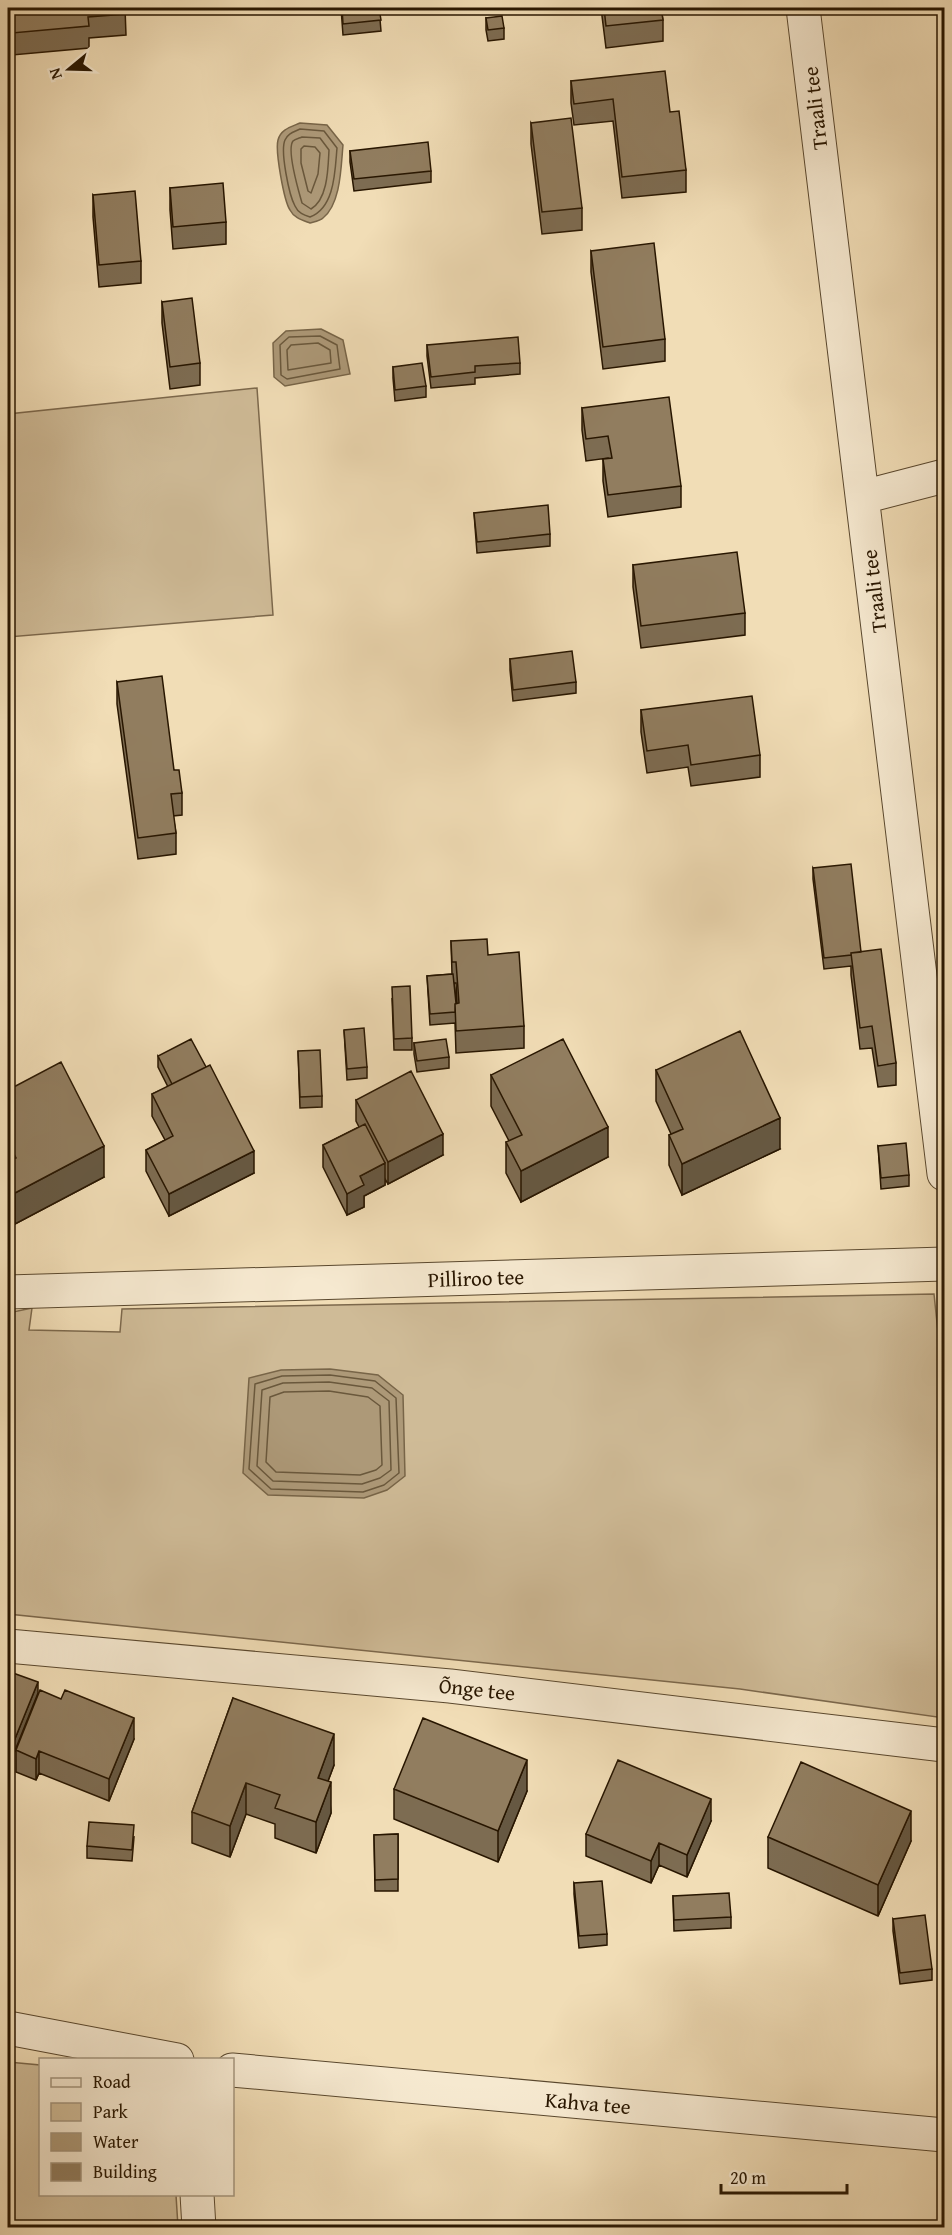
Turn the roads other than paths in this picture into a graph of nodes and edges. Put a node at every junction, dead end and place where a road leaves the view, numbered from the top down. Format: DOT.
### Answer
graph roads {
  1 [pos="803,8"];
  2 [pos="945,476"];
  3 [pos="863,497"];
  4 [pos="945,1174"];
  5 [pos="945,1264"];
  6 [pos="8,1292"];
  7 [pos="8,1646"];
  8 [pos="945,1745"];
  9 [pos="8,2028"];
  10 [pos="166,2058"];
  11 [pos="234,2070"];
  12 [pos="945,2135"];
  13 [pos="197,2196"];
  14 [pos="199,2228"];
  1 -- 3 [label="street, Traali tee"];
  2 -- 3 [label="street"];
  3 -- 4 [label="street, Traali tee"];
  5 -- 6 [label="street, Pilliroo tee"];
  7 -- 8 [label="street, Õnge tee"];
  9 -- 10 [label="street"];
  11 -- 12 [label="street, Kahva tee"];
  13 -- 14 [label="street"];
}
